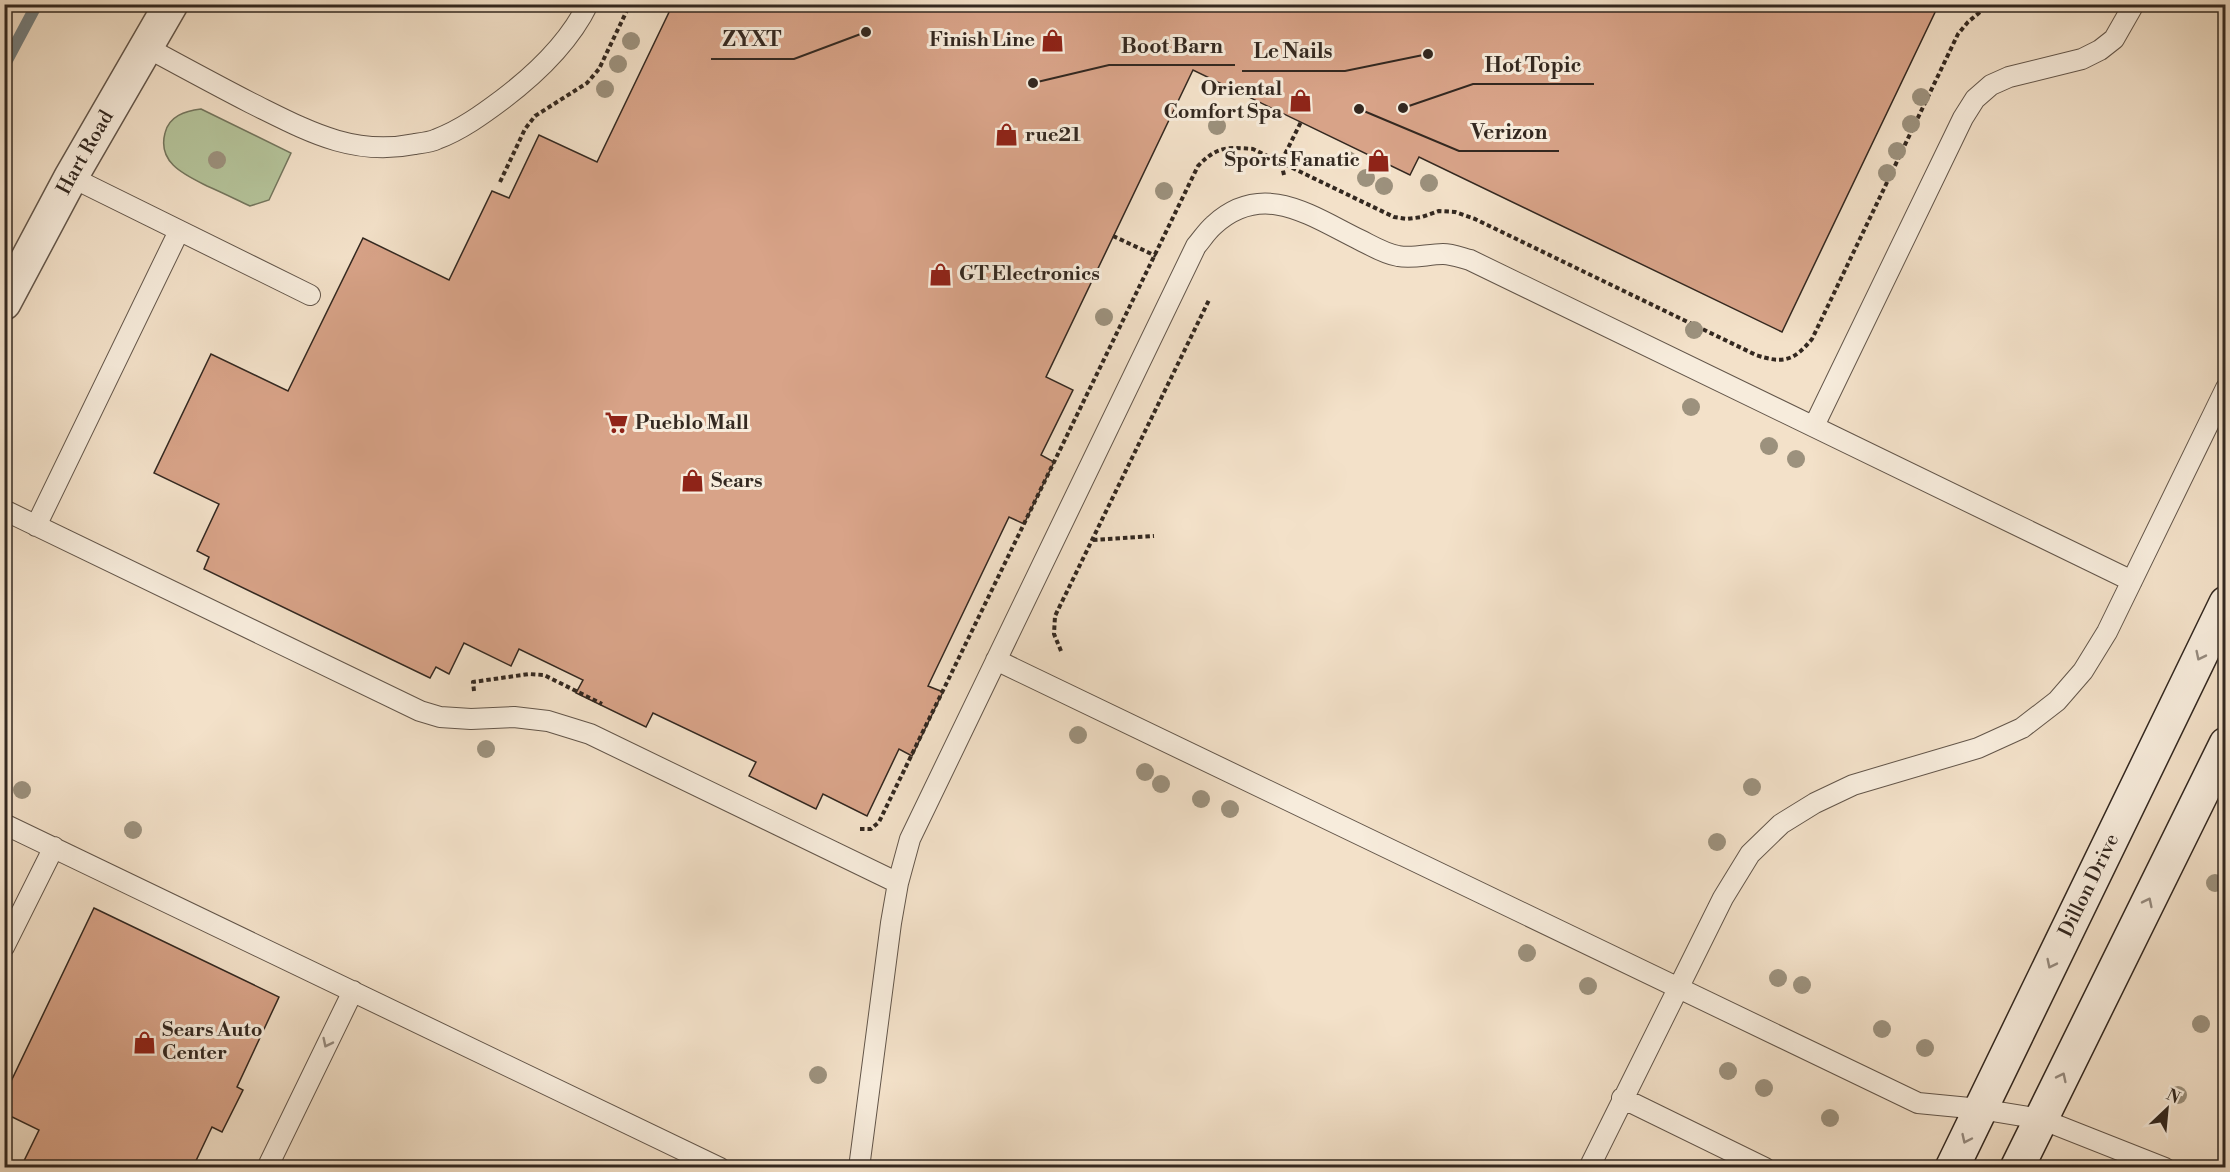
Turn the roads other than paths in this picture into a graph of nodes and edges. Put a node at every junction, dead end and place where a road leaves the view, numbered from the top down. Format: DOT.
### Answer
graph roads {
  1 [pos="171,4"];
  2 [pos="588,4"];
  3 [pos="2134,4"];
  4 [pos="146,47"];
  5 [pos="71,177"];
  6 [pos="179,231"];
  7 [pos="310,295"];
  8 [pos="4,303"];
  9 [pos="2226,388"];
  10 [pos="1814,426"];
  11 [pos="4,510"];
  12 [pos="36,526"];
  13 [pos="2132,581"];
  14 [pos="2226,603"];
  15 [pos="996,660"];
  16 [pos="2226,744"];
  17 [pos="4,824"];
  18 [pos="54,847"];
  19 [pos="898,883"];
  20 [pos="4,947"];
  21 [pos="1677,987"];
  22 [pos="353,991"];
  23 [pos="1622,1098"];
  24 [pos="1980,1109"];
  25 [pos="2041,1119"];
  26 [pos="267,1167"];
  27 [pos="720,1167"];
  28 [pos="859,1167"];
  29 [pos="1589,1167"];
  30 [pos="1765,1167"];
  31 [pos="1952,1167"];
  32 [pos="2017,1167"];
  33 [pos="2165,1167"];
  1 -- 4 [label="main road, Hart Road"];
  2 -- 4 [label="lane"];
  3 -- 10 [label="lane"];
  4 -- 5 [label="main road, Hart Road"];
  5 -- 6 [label="lane"];
  5 -- 8 [label="main road, Hart Road"];
  6 -- 7 [label="lane"];
  6 -- 12 [label="lane"];
  9 -- 13 [label="lane"];
  10 -- 13 [label="lane"];
  10 -- 15 [label="lane"];
  11 -- 12 [label="lane"];
  12 -- 19 [label="lane"];
  13 -- 21 [label="lane"];
  14 -- 24 [label="main road, Dillon Drive, one-way"];
  15 -- 19 [label="lane"];
  15 -- 21 [label="lane"];
  25 -- 16 [label="main road, one-way"];
  17 -- 18 [label="lane"];
  18 -- 20 [label="lane"];
  18 -- 22 [label="lane"];
  19 -- 28 [label="lane"];
  21 -- 23 [label="lane"];
  21 -- 24 [label="lane"];
  22 -- 26 [label="lane, one-way"];
  22 -- 27 [label="lane"];
  23 -- 29 [label="lane"];
  23 -- 30 [label="lane"];
  24 -- 25 [label="lane"];
  24 -- 31 [label="main road, Dillon Drive, one-way"];
  25 -- 32 [label="main road"];
  25 -- 33 [label="lane"];
}
